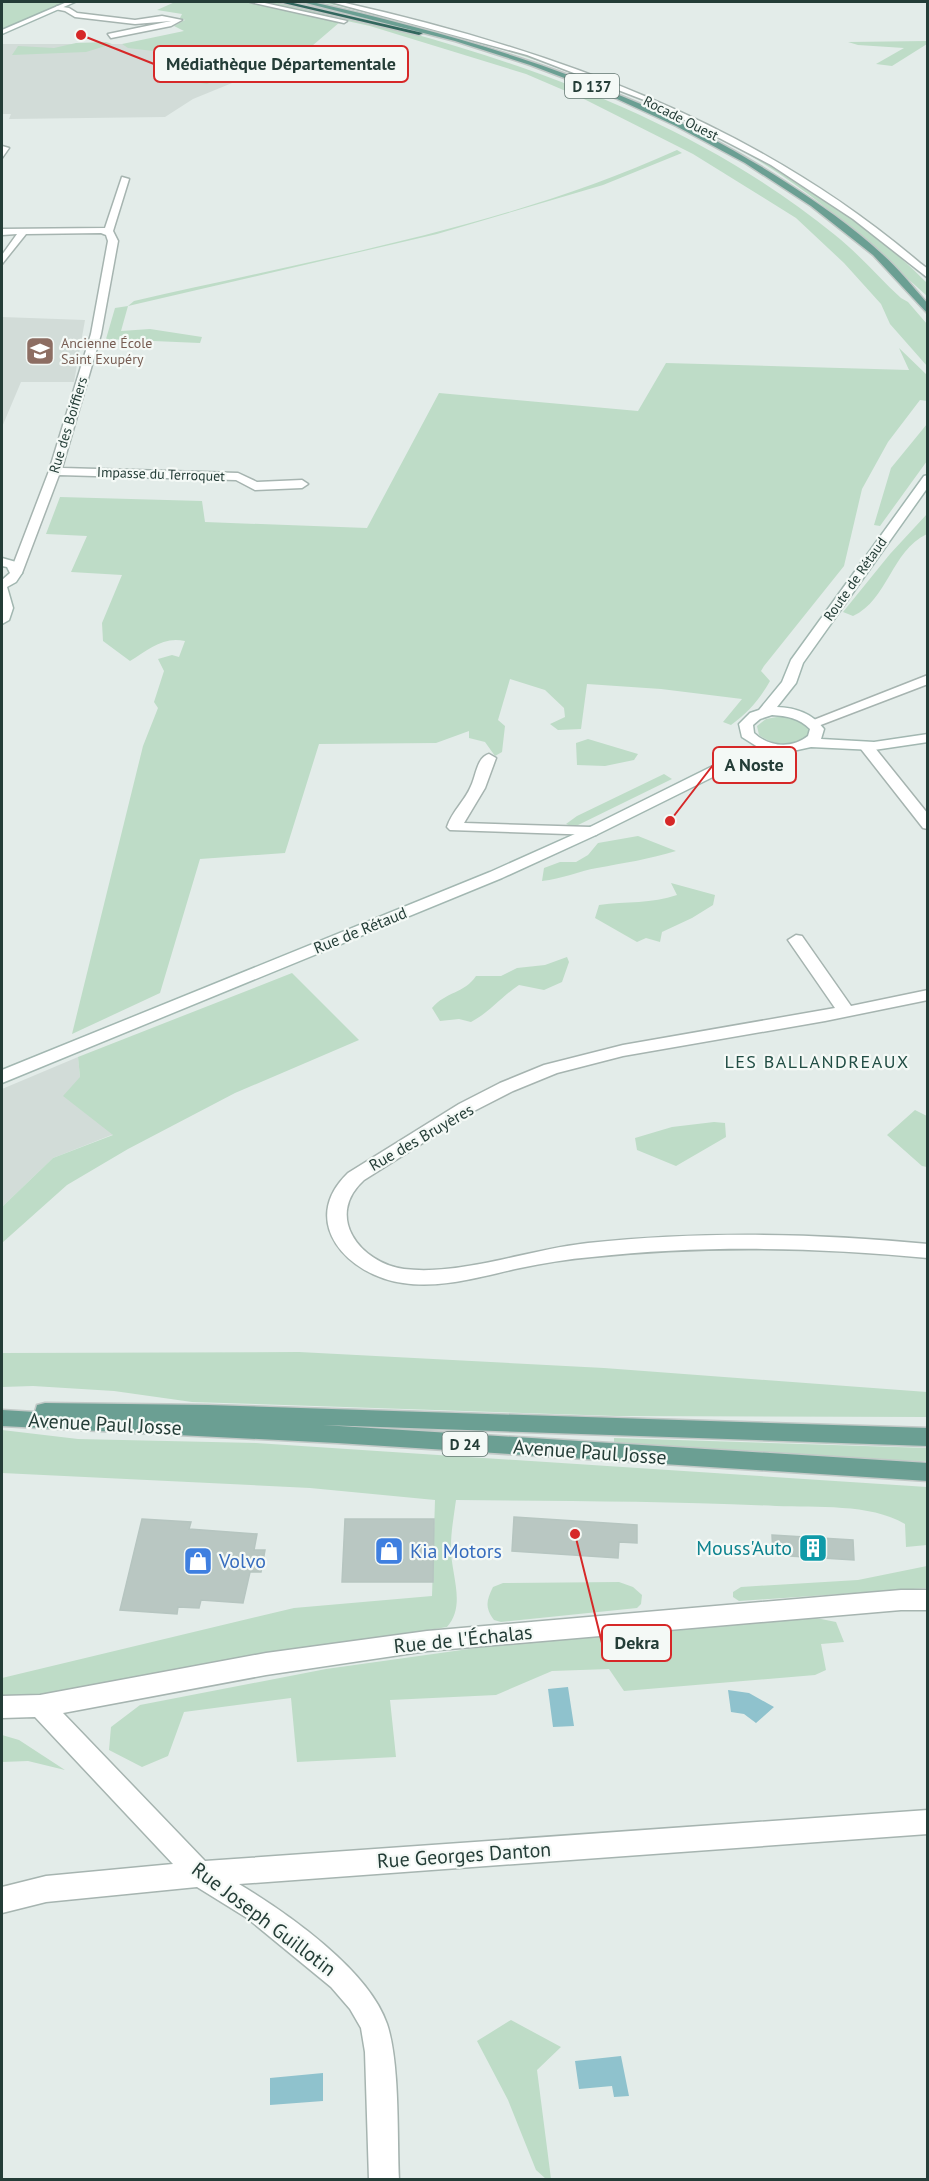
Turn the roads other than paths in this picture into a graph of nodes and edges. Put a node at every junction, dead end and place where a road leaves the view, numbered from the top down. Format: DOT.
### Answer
graph roads {
  1 [pos="72,2"];
  2 [pos="254,2"];
  3 [pos="282,2"];
  4 [pos="292,2"];
  5 [pos="305,2"];
  6 [pos="313,2"];
  7 [pos="334,5"];
  8 [pos="57,8"];
  9 [pos="344,21"];
  10 [pos="135,22"];
  11 [pos="2,32"];
  12 [pos="131,32"];
  13 [pos="419,33"];
  14 [pos="111,36"];
  15 [pos="125,179"];
  16 [pos="24,231"];
  17 [pos="2,232"];
  18 [pos="107,232"];
  19 [pos="2,261"];
  20 [pos="927,275"];
  21 [pos="918,300"];
  22 [pos="927,310"];
  23 [pos="55,471"];
  24 [pos="927,478"];
  25 [pos="302,484"];
  26 [pos="28,545"];
  27 [pos="2,561"];
  28 [pos="16,573"];
  29 [pos="2,587"];
  30 [pos="2,620"];
  31 [pos="927,679"];
  32 [pos="789,683"];
  33 [pos="765,712"];
  34 [pos="810,722"];
  35 [pos="750,737"];
  36 [pos="927,738"];
  37 [pos="809,743"];
  38 [pos="860,745"];
  39 [pos="780,749"];
  40 [pos="489,758"];
  41 [pos="713,771"];
  42 [pos="927,825"];
  43 [pos="591,832"];
  44 [pos="796,940"];
  45 [pos="927,995"];
  46 [pos="846,1011"];
  47 [pos="2,1077"];
  48 [pos="927,1251"];
  49 [pos="2,1410"];
  50 [pos="2,1418"];
  51 [pos="927,1437"];
  52 [pos="927,1472"];
  53 [pos="927,1600"];
  54 [pos="40,1706"];
  55 [pos="2,1707"];
  56 [pos="927,1822"];
  57 [pos="200,1874"];
  58 [pos="2,1900"];
  59 [pos="384,2180"];
  1 -- 8 [label="street"];
  2 -- 9 [label="street"];
  3 -- 13 [label="highway"];
  4 -- 13 [label="main road, Rocade Ouest / D 137"];
  5 -- 7 [label="main road, Rocade Ouest / D 137"];
  6 -- 7 [label="highway"];
  7 -- 20 [label="street"];
  7 -- 21 [label="main road, Rocade Ouest / D 137"];
  8 -- 10 [label="street"];
  8 -- 11 [label="street"];
  10 -- 12 [label="street"];
  10 -- 12 [label="street"];
  12 -- 14 [label="street"];
  13 -- 21 [label="main road, Rocade Ouest / D 137"];
  15 -- 18 [label="street"];
  16 -- 17 [label="street"];
  16 -- 18 [label="street"];
  16 -- 19 [label="street"];
  18 -- 23 [label="street, Rue des Boiffiers"];
  21 -- 22 [label="main road, Rocade Ouest / D 137"];
  23 -- 25 [label="street, Impasse du Terroquet"];
  23 -- 26 [label="street, Rue des Boiffiers"];
  24 -- 32 [label="street, Route de Rétaud"];
  26 -- 27 [label="street"];
  26 -- 28 [label="street, Rue des Boiffiers"];
  27 -- 28 [label="street"];
  28 -- 29 [label="street"];
  29 -- 30 [label="street"];
  31 -- 34 [label="street"];
  32 -- 33 [label="street, Route de Rétaud"];
  32 -- 34 [label="street"];
  33 -- 34 [label="street"];
  33 -- 35 [label="street, Route de Rétaud"];
  34 -- 37 [label="street"];
  34 -- 38 [label="street"];
  35 -- 39 [label="street"];
  35 -- 41 [label="street"];
  36 -- 38 [label="street"];
  37 -- 38 [label="street"];
  37 -- 39 [label="street"];
  38 -- 42 [label="street"];
  39 -- 41 [label="street"];
  40 -- 43 [label="street"];
  41 -- 43 [label="street, Rue de Rétaud"];
  43 -- 47 [label="street, Rue de Rétaud"];
  44 -- 46 [label="street"];
  45 -- 46 [label="street, Rue des Bruyères"];
  46 -- 48 [label="street, Rue des Bruyères"];
  49 -- 51 [label="main road, Avenue Paul Josse / D 24"];
  50 -- 52 [label="main road, Avenue Paul Josse / D 24"];
  53 -- 54 [label="street, Rue de l'Échalas"];
  54 -- 55 [label="street, Rue de l'Échalas"];
  54 -- 57 [label="street, Rue Joseph Guillotin"];
  56 -- 57 [label="street, Rue Georges Danton"];
  57 -- 58 [label="street, Rue Georges Danton"];
  57 -- 59 [label="street, Rue Joseph Guillotin"];
}
